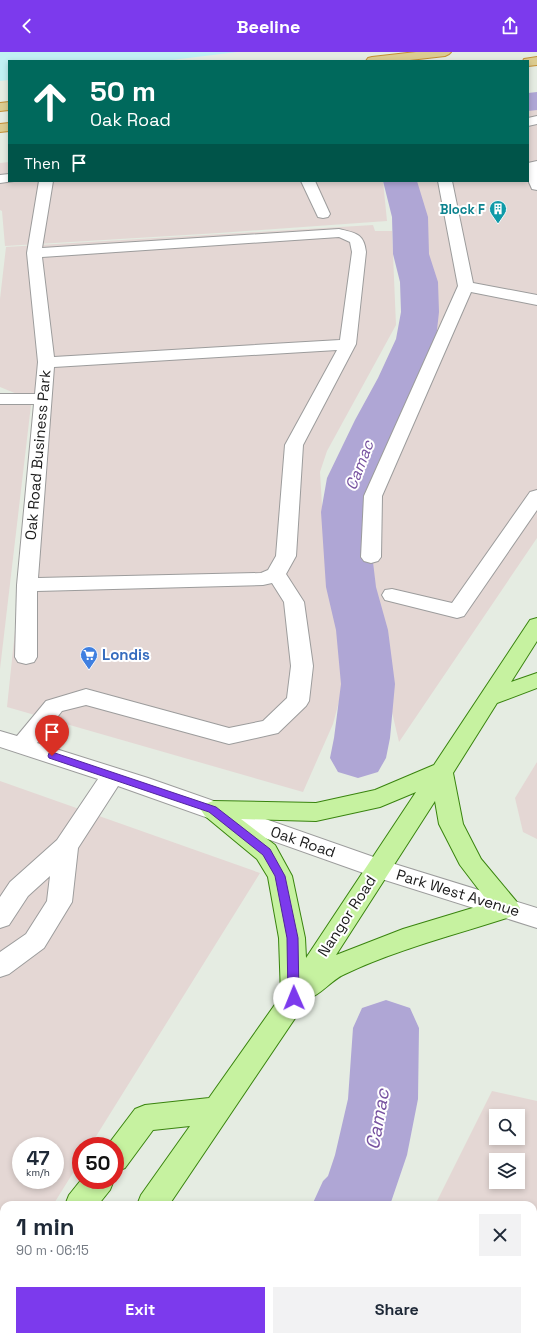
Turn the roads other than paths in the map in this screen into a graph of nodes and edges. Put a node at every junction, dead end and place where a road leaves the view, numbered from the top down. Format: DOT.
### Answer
graph roads {
  1 [pos="445,52"];
  2 [pos="380,60"];
  3 [pos="537,166"];
  4 [pos="46,182"];
  5 [pos="308,182"];
  6 [pos="444,182"];
  7 [pos="537,186"];
  8 [pos="323,214"];
  9 [pos="34,253"];
  10 [pos="466,286"];
  11 [pos="537,300"];
  12 [pos="348,344"];
  13 [pos="46,362"];
  14 [pos="0,399"];
  15 [pos="44,399"];
  16 [pos="537,496"];
  17 [pos="371,557"];
  18 [pos="276,574"];
  19 [pos="27,585"];
  20 [pos="392,595"];
  21 [pos="537,624"];
  22 [pos="26,657"];
  23 [pos="537,680"];
  24 [pos="489,698"];
  25 [pos="0,738"];
  26 [pos="22,746"];
  27 [pos="441,772"];
  28 [pos="113,775"];
  29 [pos="213,810"];
  30 [pos="66,847"];
  31 [pos="378,868"];
  32 [pos="507,908"];
  33 [pos="0,918"];
  34 [pos="537,918"];
  35 [pos="0,966"];
  36 [pos="294,998"];
  37 [pos="217,1110"];
  38 [pos="124,1147"];
  39 [pos="92,1189"];
  40 [pos="83,1201"];
  41 [pos="155,1201"];
  1 -- 2 [label="highway"];
  3 -- 7 [label="street"];
  4 -- 9 [label="street, Oak Road Business Park"];
  5 -- 8 [label="street"];
  6 -- 10 [label="street"];
  9 -- 12 [label="street"];
  9 -- 13 [label="street, Oak Road Business Park"];
  10 -- 11 [label="street"];
  10 -- 17 [label="street"];
  12 -- 13 [label="street"];
  12 -- 18 [label="street"];
  13 -- 15 [label="street, Oak Road Business Park"];
  14 -- 15 [label="street"];
  15 -- 19 [label="street, Oak Road Business Park"];
  16 -- 20 [label="street"];
  18 -- 19 [label="street"];
  18 -- 26 [label="street"];
  19 -- 22 [label="street, Oak Road Business Park"];
  21 -- 24 [label="main road, Nangor Road"];
  23 -- 24 [label="main road"];
  24 -- 27 [label="main road, Nangor Road"];
  25 -- 26 [label="street, Oak Road"];
  26 -- 28 [label="street, Oak Road"];
  27 -- 29 [label="main road"];
  27 -- 31 [label="main road, Nangor Road"];
  27 -- 32 [label="main road"];
  28 -- 29 [label="street, Oak Road"];
  28 -- 30 [label="street"];
  29 -- 31 [label="street, Oak Road"];
  29 -- 36 [label="main road"];
  30 -- 33 [label="street"];
  30 -- 35 [label="street"];
  31 -- 32 [label="street, Park West Avenue"];
  31 -- 36 [label="main road, Nangor Road"];
  32 -- 34 [label="street, Park West Avenue"];
  32 -- 36 [label="main road"];
  36 -- 37 [label="main road, Nangor Road"];
  37 -- 38 [label="main road"];
  37 -- 41 [label="main road, Nangor Road"];
  39 -- 40 [label="main road"];
}
